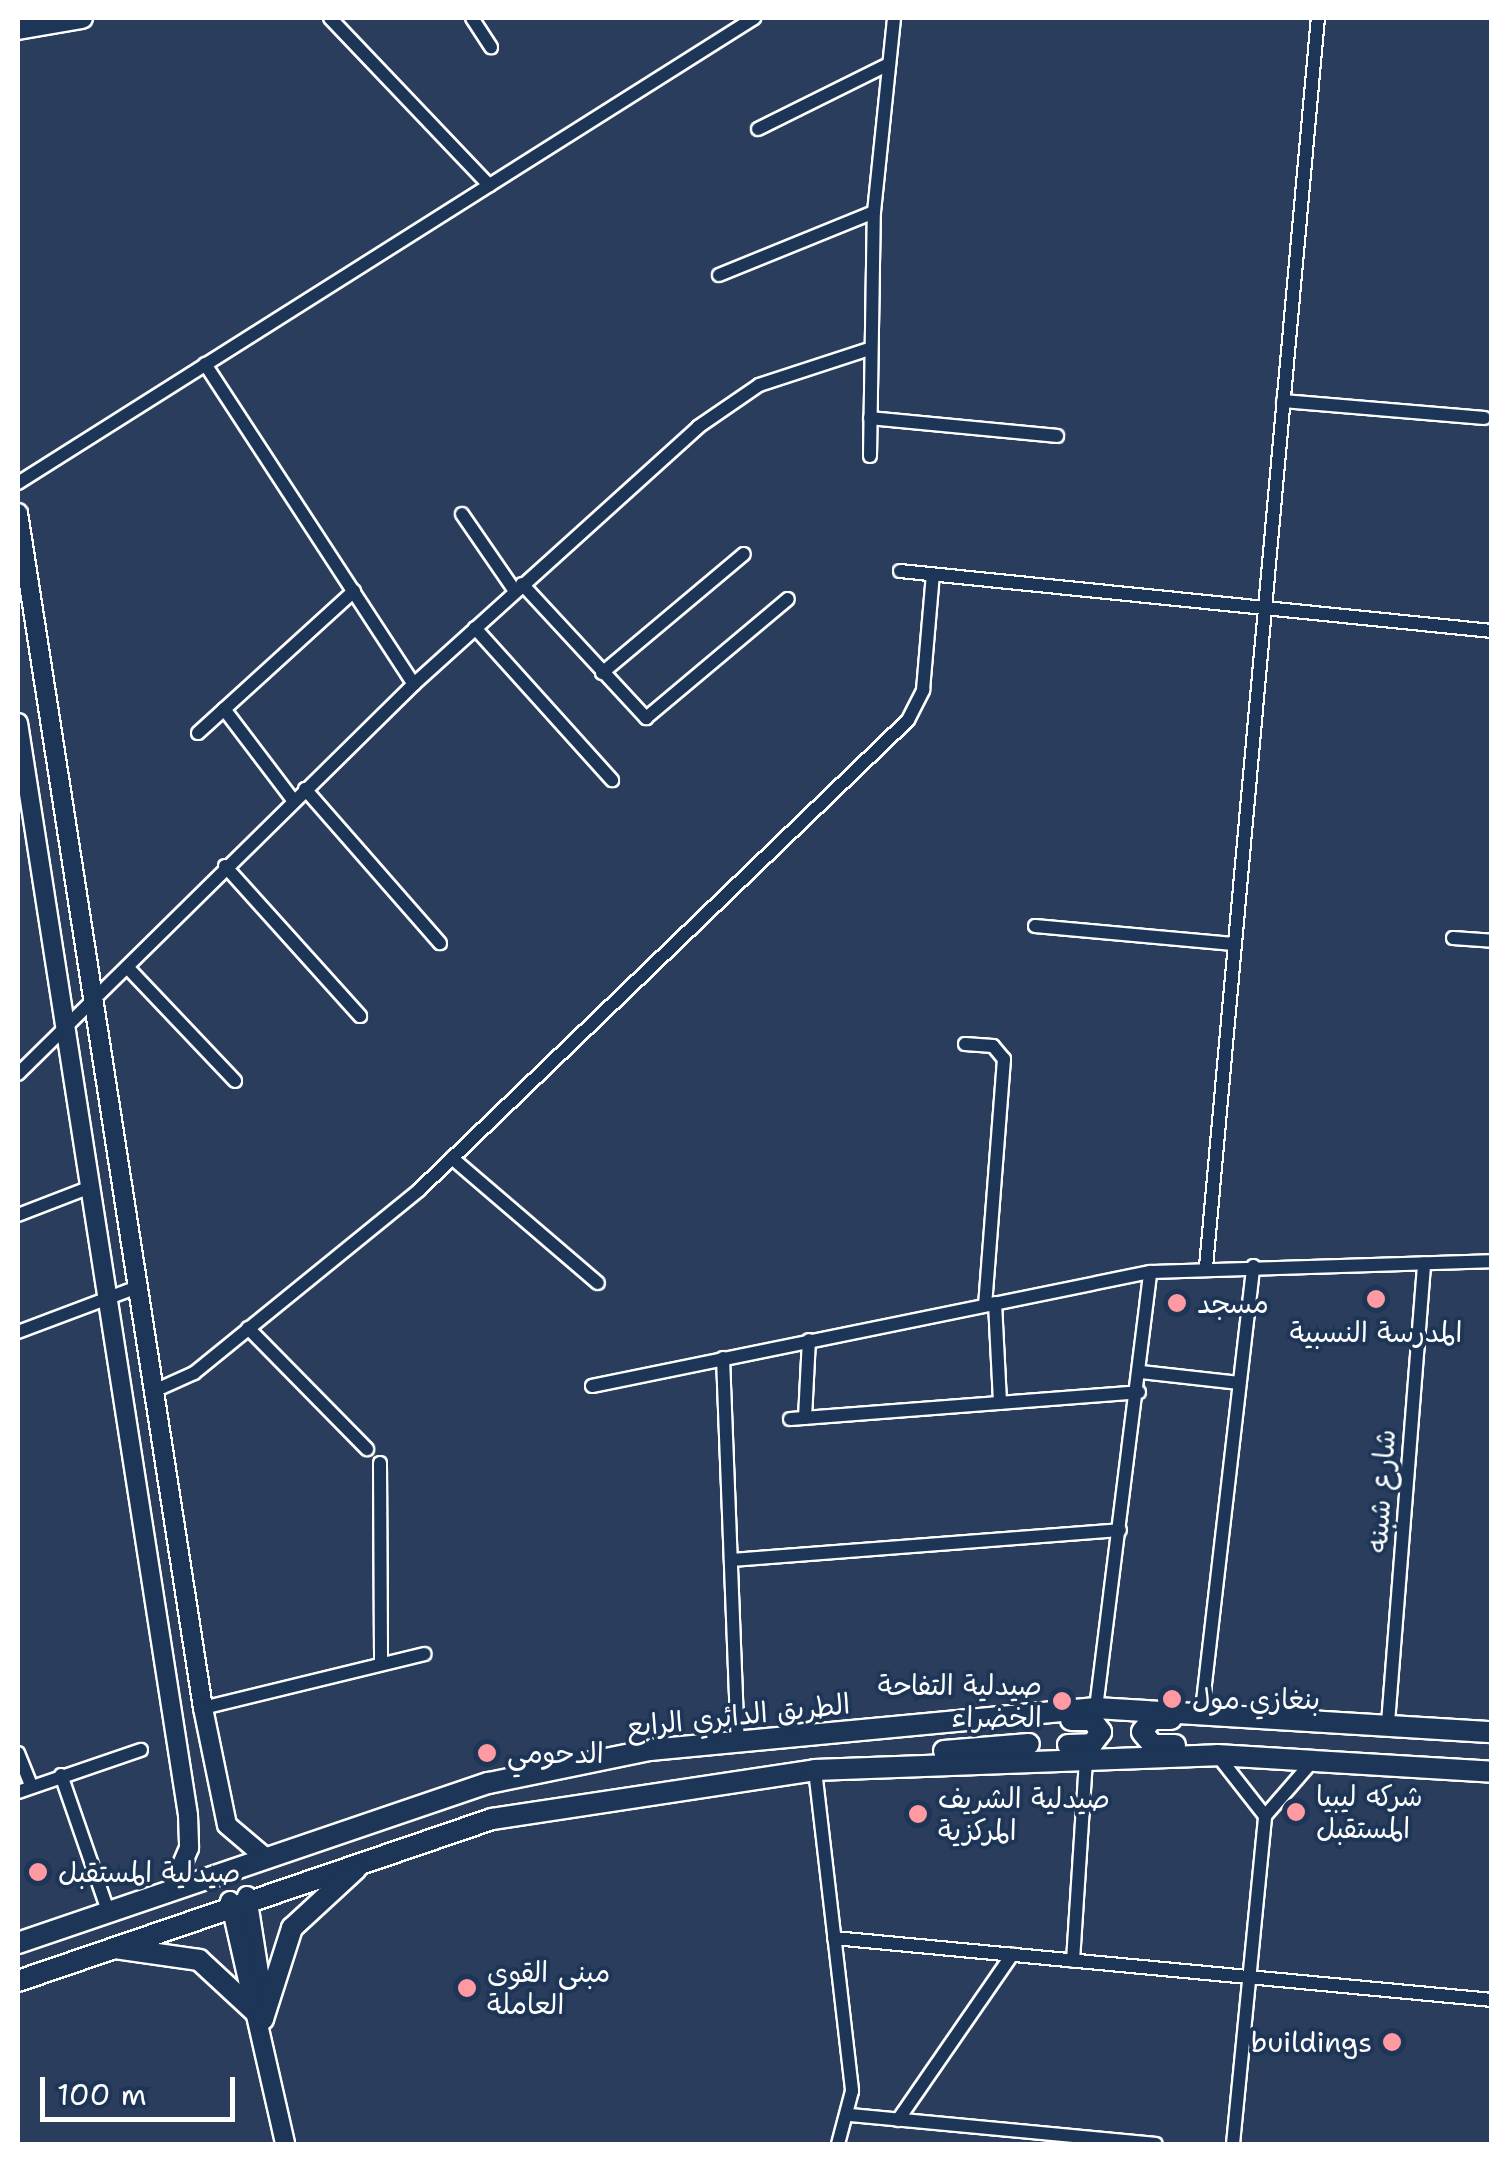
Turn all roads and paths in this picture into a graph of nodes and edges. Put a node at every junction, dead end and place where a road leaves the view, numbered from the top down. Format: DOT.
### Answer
graph roads {
  1 [pos="82,18"];
  2 [pos="330,18"];
  3 [pos="472,18"];
  4 [pos="754,18"];
  5 [pos="894,18"];
  6 [pos="1318,18"];
  7 [pos="18,28"];
  8 [pos="492,46"];
  9 [pos="889,64"];
  10 [pos="758,129"];
  11 [pos="488,185"];
  12 [pos="874,212"];
  13 [pos="719,275"];
  14 [pos="869,350"];
  15 [pos="205,364"];
  16 [pos="1283,400"];
  17 [pos="870,418"];
  18 [pos="1484,418"];
  19 [pos="1057,436"];
  20 [pos="870,456"];
  21 [pos="18,483"];
  22 [pos="18,512"];
  23 [pos="462,514"];
  24 [pos="744,554"];
  25 [pos="900,571"];
  26 [pos="933,574"];
  27 [pos="518,588"];
  28 [pos="354,591"];
  29 [pos="788,599"];
  30 [pos="1264,608"];
  31 [pos="475,628"];
  32 [pos="1492,630"];
  33 [pos="602,673"];
  34 [pos="414,684"];
  35 [pos="224,709"];
  36 [pos="18,723"];
  37 [pos="198,733"];
  38 [pos="612,780"];
  39 [pos="305,789"];
  40 [pos="293,800"];
  41 [pos="225,866"];
  42 [pos="1036,926"];
  43 [pos="1453,938"];
  44 [pos="1492,941"];
  45 [pos="440,943"];
  46 [pos="1233,944"];
  47 [pos="126,967"];
  48 [pos="94,1002"];
  49 [pos="360,1016"];
  50 [pos="65,1032"];
  51 [pos="965,1044"];
  52 [pos="18,1074"];
  53 [pos="234,1082"];
  54 [pos="452,1158"];
  55 [pos="88,1188"];
  56 [pos="18,1215"];
  57 [pos="1492,1262"];
  58 [pos="1424,1263"];
  59 [pos="1252,1266"];
  60 [pos="1206,1267"];
  61 [pos="1150,1272"];
  62 [pos="598,1283"];
  63 [pos="138,1287"];
  64 [pos="104,1297"];
  65 [pos="990,1304"];
  66 [pos="248,1328"];
  67 [pos="18,1332"];
  68 [pos="809,1340"];
  69 [pos="723,1358"];
  70 [pos="1141,1372"];
  71 [pos="1239,1384"];
  72 [pos="592,1386"];
  73 [pos="154,1391"];
  74 [pos="1139,1392"];
  75 [pos="1000,1403"];
  76 [pos="806,1418"];
  77 [pos="790,1420"];
  78 [pos="367,1448"];
  79 [pos="380,1463"];
  80 [pos="1120,1530"];
  81 [pos="731,1560"];
  82 [pos="424,1654"];
  83 [pos="382,1664"];
  84 [pos="203,1708"];
  85 [pos="1096,1708"];
  86 [pos="1202,1710"];
  87 [pos="998,1714"];
  88 [pos="1301,1716"];
  89 [pos="1388,1723"];
  90 [pos="1492,1732"];
  91 [pos="738,1742"];
  92 [pos="142,1750"];
  93 [pos="18,1752"];
  94 [pos="1217,1756"];
  95 [pos="1280,1757"];
  96 [pos="1318,1757"];
  97 [pos="1086,1758"];
  98 [pos="925,1761"];
  99 [pos="815,1770"];
  100 [pos="1492,1772"];
  101 [pos="61,1776"];
  102 [pos="24,1789"];
  103 [pos="1265,1816"];
  104 [pos="267,1859"];
  105 [pos="366,1862"];
  106 [pos="172,1888"];
  107 [pos="239,1899"];
  108 [pos="107,1908"];
  109 [pos="834,1938"];
  110 [pos="18,1943"];
  111 [pos="88,1950"];
  112 [pos="1012,1955"];
  113 [pos="1073,1961"];
  114 [pos="1250,1978"];
  115 [pos="18,1980"];
  116 [pos="1492,2000"];
  117 [pos="263,2018"];
  118 [pos="851,2115"];
  119 [pos="898,2120"];
  120 [pos="286,2144"];
  121 [pos="838,2144"];
  122 [pos="1156,2144"];
  123 [pos="1234,2144"];
  1 -- 7 [label="main road"];
  2 -- 11 [label="street"];
  3 -- 8 [label="street"];
  4 -- 11 [label="street"];
  5 -- 9 [label="street"];
  6 -- 16 [label="street"];
  9 -- 10 [label="street"];
  9 -- 12 [label="street"];
  11 -- 15 [label="street"];
  12 -- 13 [label="street"];
  12 -- 14 [label="street"];
  14 -- 17 [label="street"];
  14 -- 27 [label="street"];
  15 -- 21 [label="street"];
  15 -- 28 [label="street"];
  16 -- 18 [label="street"];
  16 -- 30 [label="street"];
  17 -- 19 [label="street"];
  17 -- 20 [label="street"];
  22 -- 48 [label="main road"];
  23 -- 27 [label="street"];
  24 -- 33 [label="street"];
  25 -- 26 [label="street"];
  26 -- 30 [label="street"];
  26 -- 54 [label="street"];
  27 -- 31 [label="street"];
  27 -- 33 [label="street"];
  28 -- 34 [label="street"];
  28 -- 35 [label="street"];
  29 -- 33 [label="street"];
  30 -- 32 [label="street"];
  30 -- 46 [label="street"];
  31 -- 34 [label="street"];
  31 -- 38 [label="street"];
  34 -- 39 [label="street"];
  35 -- 37 [label="street"];
  35 -- 40 [label="street"];
  36 -- 50 [label="main road"];
  39 -- 40 [label="street"];
  39 -- 45 [label="street"];
  40 -- 41 [label="street"];
  41 -- 47 [label="street"];
  41 -- 49 [label="street"];
  42 -- 46 [label="street"];
  43 -- 44 [label="street"];
  46 -- 60 [label="street"];
  47 -- 48 [label="street"];
  47 -- 53 [label="street"];
  48 -- 50 [label="street"];
  48 -- 63 [label="main road"];
  50 -- 52 [label="street"];
  50 -- 55 [label="main road"];
  51 -- 65 [label="street"];
  54 -- 62 [label="street"];
  54 -- 66 [label="street"];
  55 -- 56 [label="street"];
  55 -- 64 [label="main road"];
  57 -- 58 [label="street"];
  58 -- 59 [label="street"];
  58 -- 89 [label="street, شارع شبنه"];
  59 -- 60 [label="street"];
  59 -- 71 [label="street"];
  60 -- 61 [label="street"];
  61 -- 65 [label="street"];
  61 -- 70 [label="street"];
  63 -- 64 [label="street"];
  63 -- 73 [label="main road"];
  64 -- 67 [label="street"];
  64 -- 106 [label="main road"];
  65 -- 68 [label="street"];
  65 -- 75 [label="street"];
  66 -- 73 [label="street"];
  66 -- 78 [label="street"];
  68 -- 69 [label="street"];
  68 -- 76 [label="street"];
  69 -- 72 [label="street"];
  69 -- 81 [label="street"];
  70 -- 71 [label="street"];
  70 -- 74 [label="street"];
  71 -- 86 [label="street"];
  73 -- 84 [label="main road"];
  74 -- 75 [label="street"];
  74 -- 80 [label="street"];
  75 -- 76 [label="street"];
  76 -- 77 [label="street"];
  79 -- 83 [label="street"];
  80 -- 81 [label="street"];
  80 -- 85 [label="street"];
  81 -- 91 [label="street"];
  82 -- 83 [label="street"];
  83 -- 84 [label="street"];
  84 -- 104 [label="main road"];
  85 -- 86 [label="main road, الطريق الدائري الرابع"];
  85 -- 87 [label="main road, الطريق الدائري الرابع"];
  86 -- 88 [label="main road, الطريق الدائري الرابع"];
  87 -- 91 [label="main road, الطريق الدائري الرابع"];
  87 -- 98 [label="main road"];
  88 -- 89 [label="main road, الطريق الدائري الرابع"];
  88 -- 95 [label="main road"];
  89 -- 90 [label="main road, الطريق الدائري الرابع"];
  91 -- 104 [label="main road, الطريق الدائري الرابع"];
  92 -- 101 [label="street"];
  93 -- 102 [label="street"];
  94 -- 95 [label="main road"];
  94 -- 97 [label="main road"];
  94 -- 103 [label="street"];
  95 -- 96 [label="main road"];
  96 -- 100 [label="main road"];
  96 -- 103 [label="street"];
  97 -- 98 [label="main road"];
  97 -- 113 [label="street"];
  98 -- 99 [label="main road"];
  99 -- 105 [label="main road"];
  99 -- 109 [label="street"];
  101 -- 102 [label="street"];
  101 -- 108 [label="street"];
  103 -- 114 [label="street"];
  104 -- 106 [label="main road, الطريق الدائري الرابع"];
  105 -- 107 [label="main road"];
  105 -- 117 [label="main road"];
  106 -- 108 [label="main road, الطريق الدائري الرابع"];
  107 -- 111 [label="main road"];
  107 -- 117 [label="main road"];
  108 -- 110 [label="main road, الطريق الدائري الرابع"];
  109 -- 112 [label="street"];
  109 -- 118 [label="street"];
  111 -- 115 [label="main road"];
  111 -- 117 [label="main road"];
  112 -- 113 [label="street"];
  112 -- 119 [label="street"];
  113 -- 114 [label="street"];
  114 -- 116 [label="street"];
  114 -- 123 [label="street"];
  117 -- 120 [label="main road"];
  118 -- 119 [label="street"];
  118 -- 121 [label="street"];
  119 -- 122 [label="street"];
}
